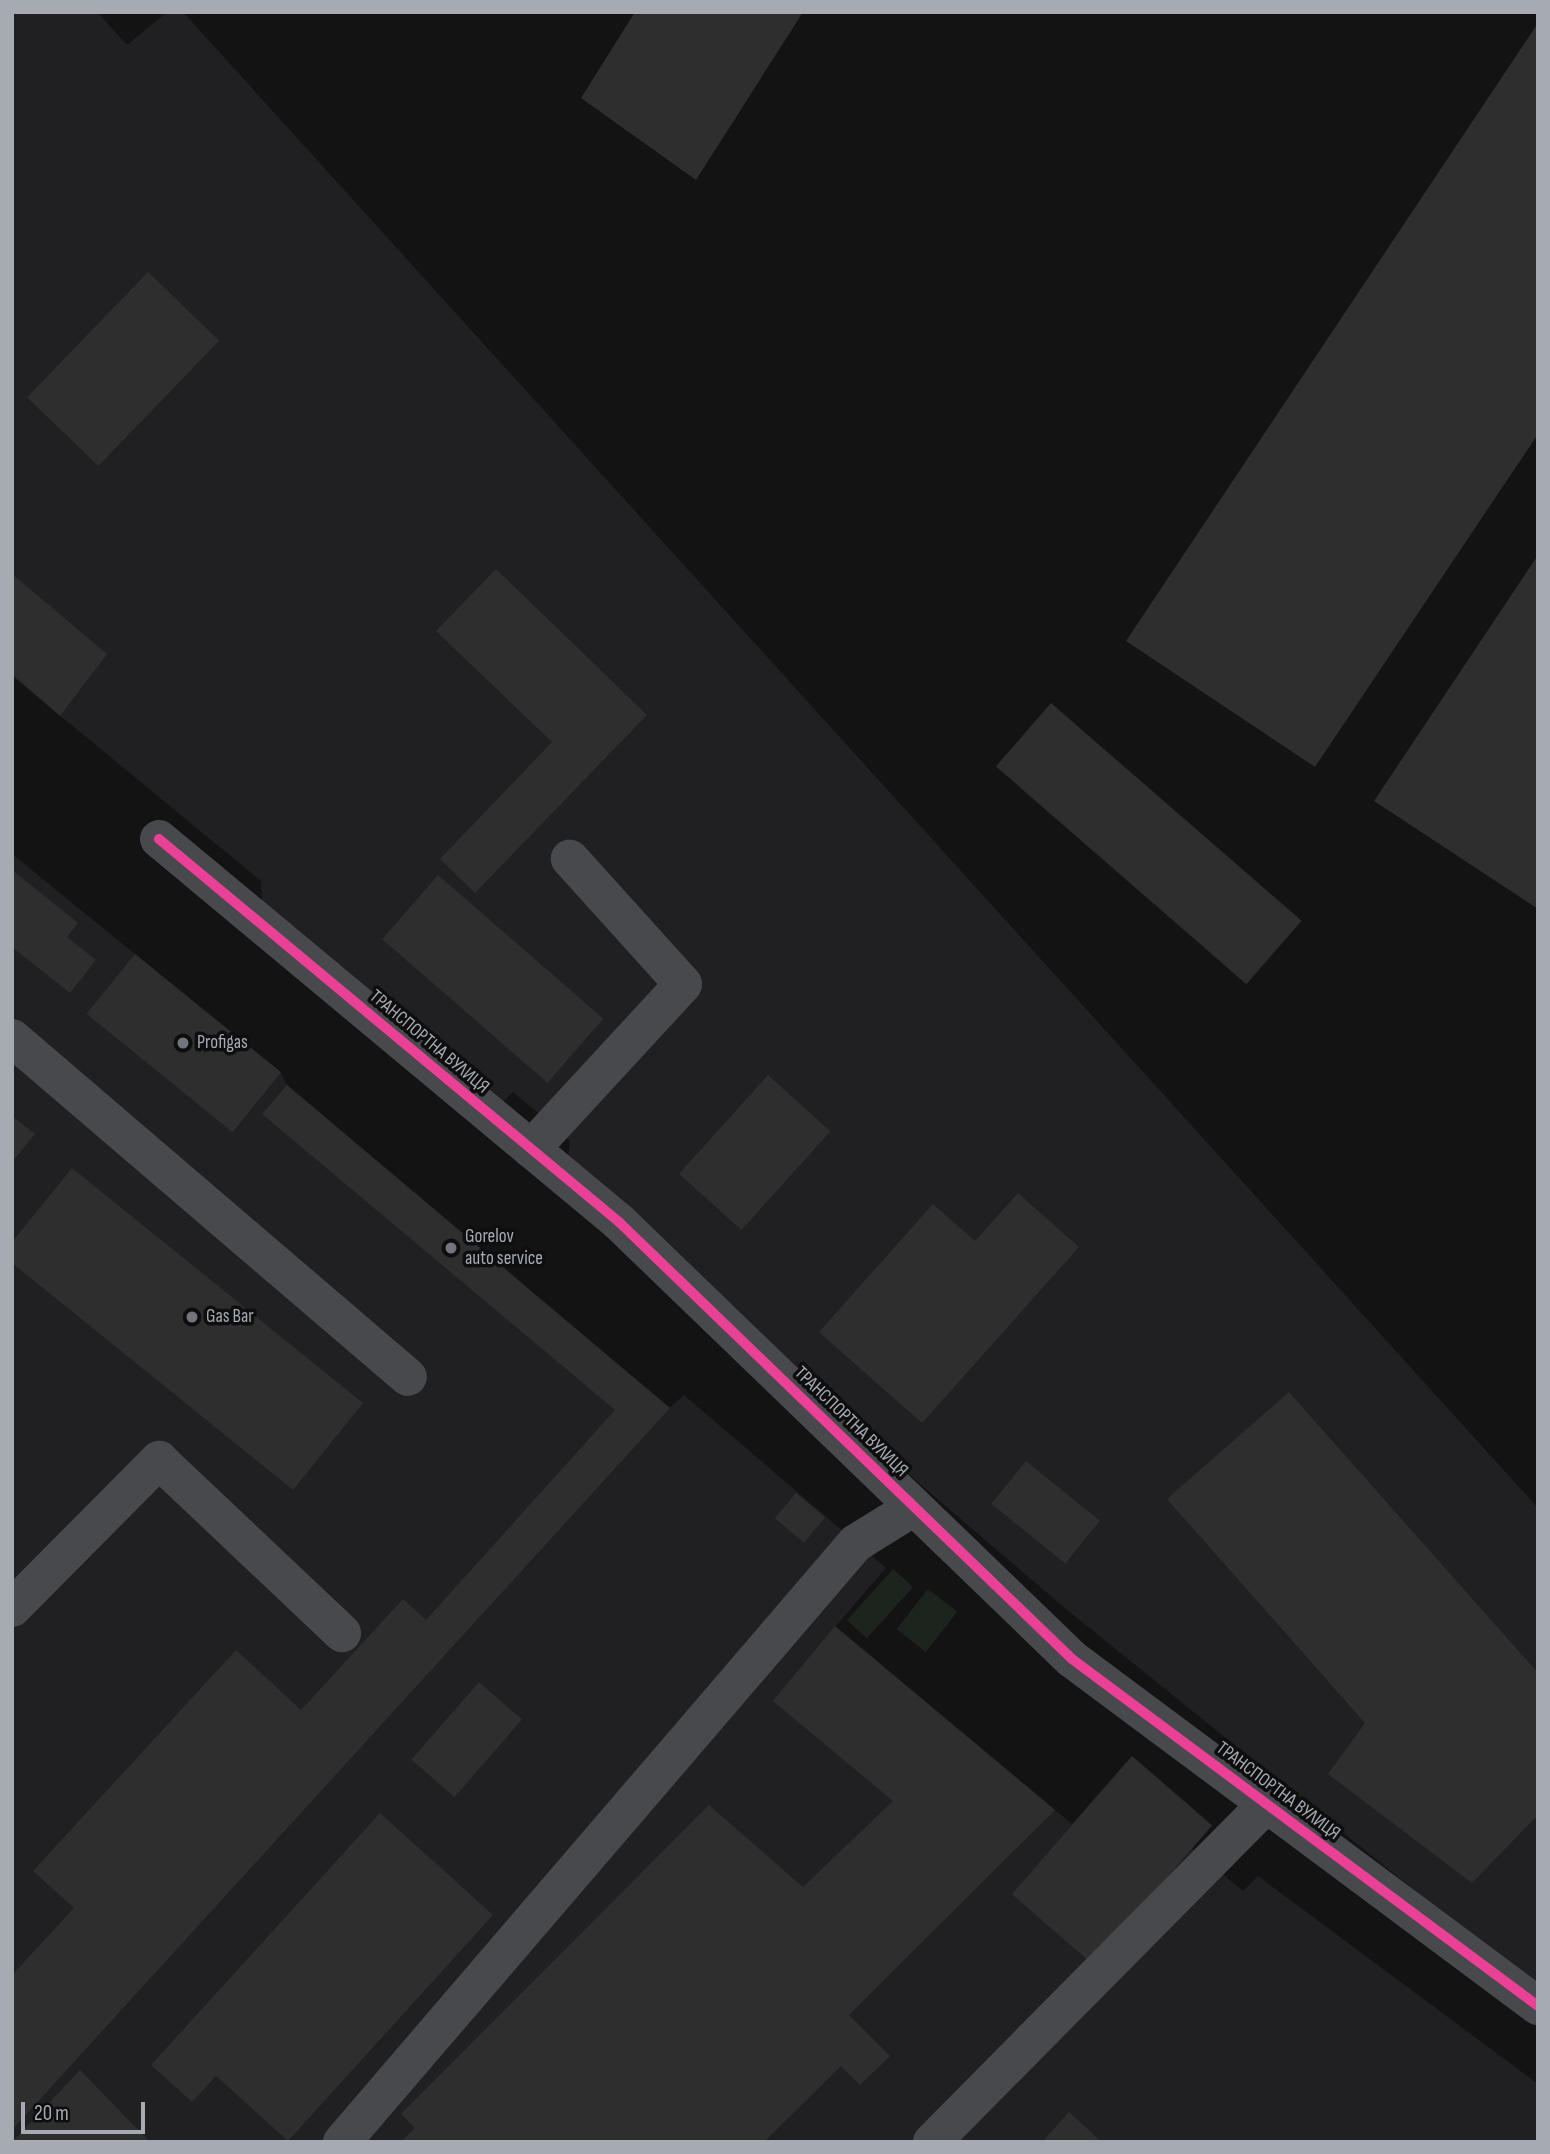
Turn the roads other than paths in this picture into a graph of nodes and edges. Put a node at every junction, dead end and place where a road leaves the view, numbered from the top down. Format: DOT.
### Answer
graph roads {
  1 [pos="159,839"];
  2 [pos="570,859"];
  3 [pos="12,1038"];
  4 [pos="531,1149"];
  5 [pos="408,1377"];
  6 [pos="914,1507"];
  7 [pos="12,1608"];
  8 [pos="342,1633"];
  9 [pos="1266,1804"];
  10 [pos="1538,2006"];
  11 [pos="342,2142"];
  12 [pos="932,2142"];
  1 -- 4 [label="street, ТРАНСПОРТНА ВУЛИЦЯ"];
  2 -- 4 [label="street"];
  3 -- 5 [label="street"];
  4 -- 6 [label="street, ТРАНСПОРТНА ВУЛИЦЯ"];
  6 -- 9 [label="street, ТРАНСПОРТНА ВУЛИЦЯ"];
  6 -- 11 [label="street"];
  7 -- 8 [label="street"];
  9 -- 10 [label="street, ТРАНСПОРТНА ВУЛИЦЯ"];
  9 -- 12 [label="street"];
}
